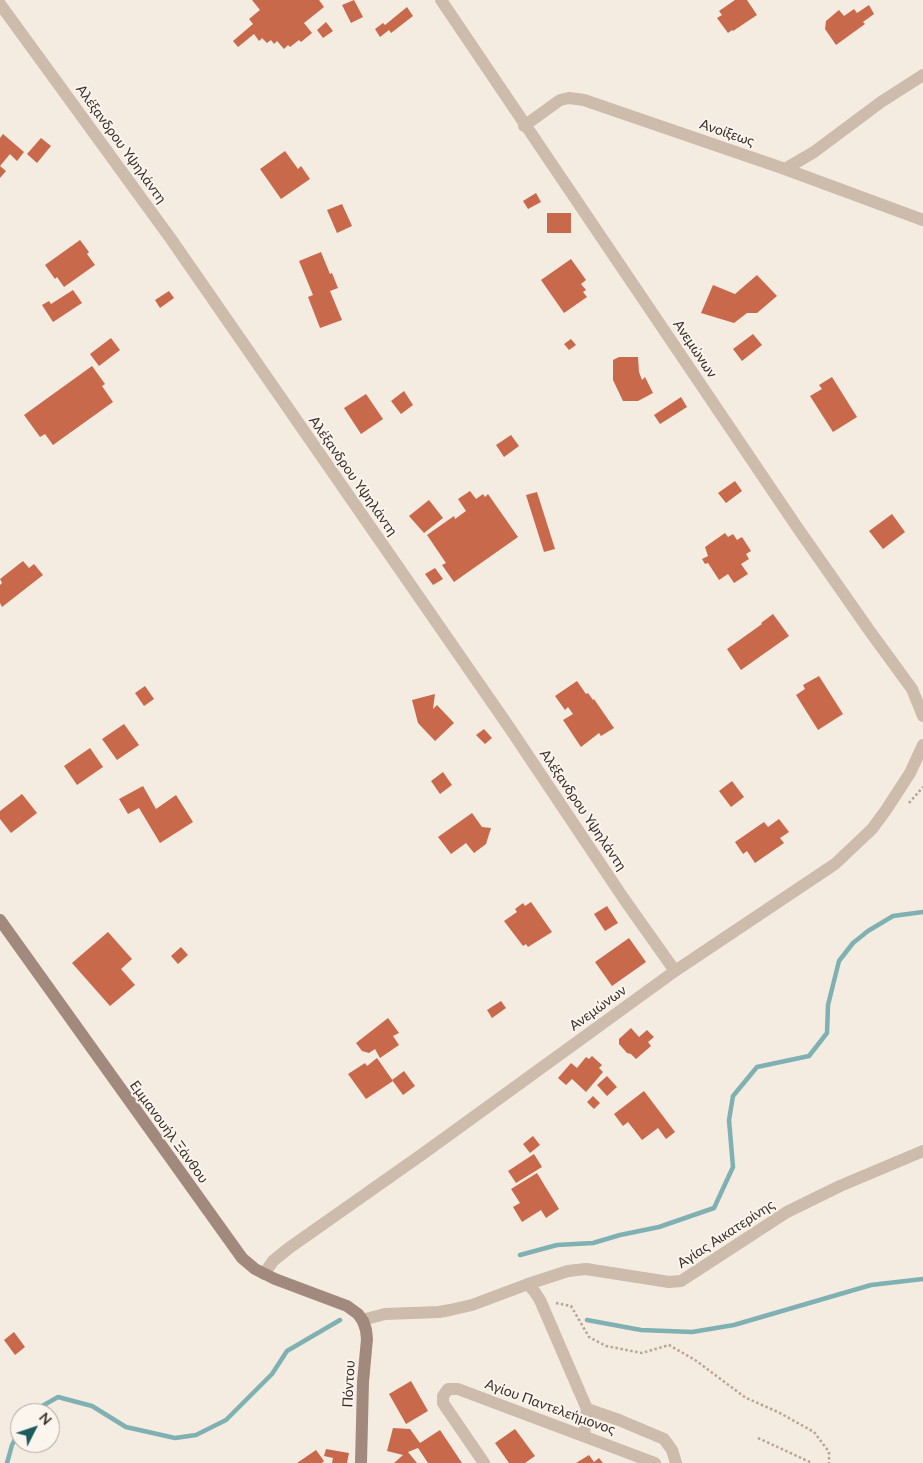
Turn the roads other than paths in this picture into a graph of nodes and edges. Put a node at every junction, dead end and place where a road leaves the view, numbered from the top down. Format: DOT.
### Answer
graph roads {
  1 [pos="440,0"];
  2 [pos="0,4"];
  3 [pos="923,75"];
  4 [pos="524,126"];
  5 [pos="785,169"];
  6 [pos="923,220"];
  7 [pos="923,716"];
  8 [pos="923,745"];
  9 [pos="0,920"];
  10 [pos="675,971"];
  11 [pos="923,1151"];
  12 [pos="264,1274"];
  13 [pos="528,1284"];
  14 [pos="359,1316"];
  15 [pos="587,1409"];
  16 [pos="584,1435"];
  17 [pos="361,1463"];
  18 [pos="484,1463"];
  19 [pos="655,1463"];
  20 [pos="676,1463"];
  1 -- 4 [label="street, Ανεμώνων"];
  2 -- 10 [label="street, Αλέξανδρου Υψηλάντη"];
  3 -- 5 [label="street"];
  4 -- 5 [label="street, Ανοίξεως"];
  4 -- 7 [label="street, Ανεμώνων"];
  5 -- 6 [label="street, Ανοίξεως"];
  8 -- 10 [label="street, Ανεμώνων"];
  9 -- 12 [label="street, Εμμανουήλ Ξάνθου"];
  10 -- 12 [label="street, Ανεμώνων"];
  11 -- 13 [label="street, Αγίας Αικατερίνης"];
  12 -- 14 [label="street, Εμμανουήλ Ξάνθου"];
  13 -- 14 [label="street, Αγίας Αικατερίνης"];
  13 -- 15 [label="street"];
  14 -- 17 [label="street, Πόντου"];
  15 -- 16 [label="street"];
  15 -- 20 [label="street"];
  16 -- 18 [label="street, Αγίου Παντελεήμονος"];
  16 -- 19 [label="street, Αγίου Παντελεήμονος"];
}
